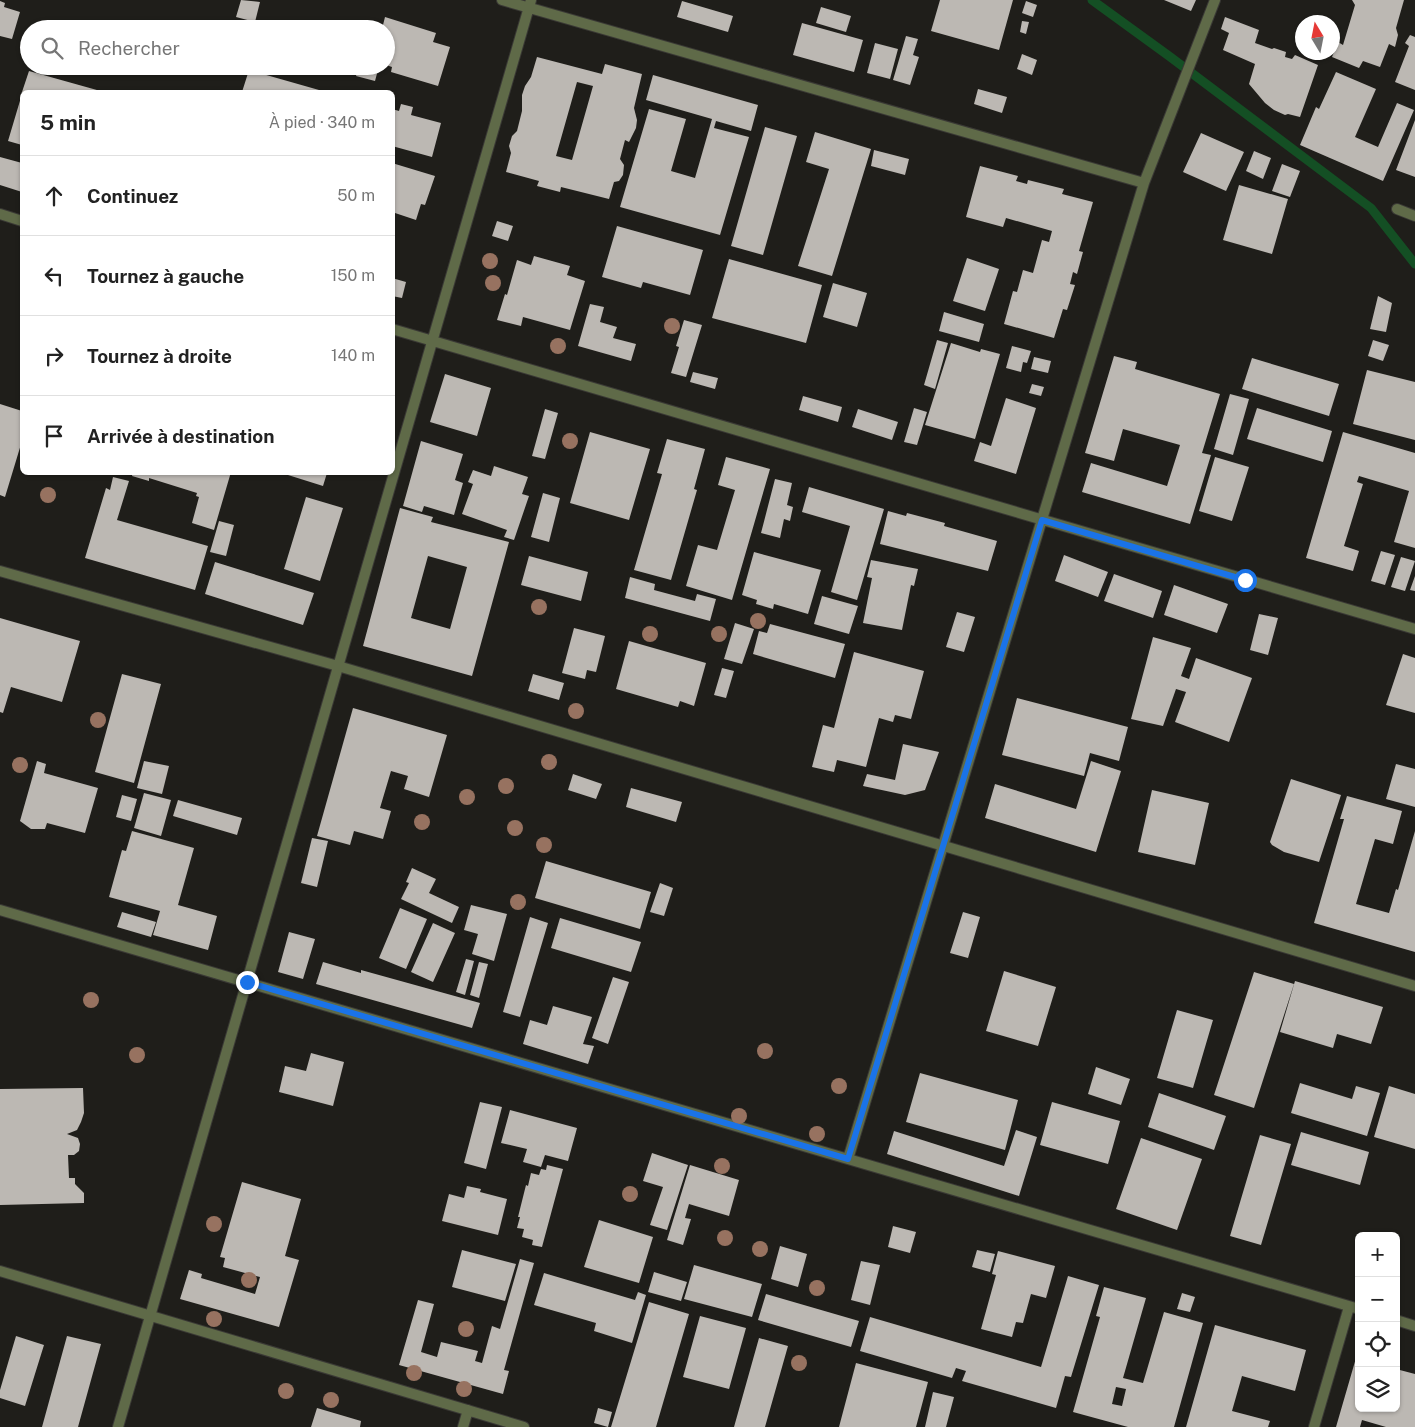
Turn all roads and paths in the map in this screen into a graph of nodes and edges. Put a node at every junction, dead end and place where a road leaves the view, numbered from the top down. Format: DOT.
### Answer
graph roads {
  1 [pos="502,0"];
  2 [pos="1215,0"];
  3 [pos="530,4"];
  4 [pos="1144,183"];
  5 [pos="1397,208"];
  6 [pos="0,214"];
  7 [pos="1415,216"];
  8 [pos="20,219"];
  9 [pos="395,330"];
  10 [pos="432,341"];
  11 [pos="395,469"];
  12 [pos="393,475"];
  13 [pos="1042,520"];
  14 [pos="0,570"];
  15 [pos="1415,629"];
  16 [pos="338,666"];
  17 [pos="942,846"];
  18 [pos="0,910"];
  19 [pos="247,982"];
  20 [pos="1415,986"];
  21 [pos="848,1159"];
  22 [pos="0,1271"];
  23 [pos="1354,1308"];
  24 [pos="150,1316"];
  25 [pos="1400,1321"];
  26 [pos="1415,1326"];
  27 [pos="468,1410"];
  28 [pos="118,1427"];
  29 [pos="463,1427"];
  30 [pos="524,1427"];
  31 [pos="1314,1427"];
  1 -- 3 [label="street"];
  2 -- 4 [label="street"];
  3 -- 4 [label="street"];
  3 -- 10 [label="street"];
  4 -- 13 [label="street"];
  5 -- 7 [label="street"];
  6 -- 8 [label="street"];
  9 -- 10 [label="street"];
  10 -- 11 [label="street"];
  10 -- 13 [label="street"];
  12 -- 16 [label="street"];
  13 -- 15 [label="street"];
  13 -- 17 [label="street"];
  14 -- 16 [label="street"];
  16 -- 17 [label="street"];
  16 -- 19 [label="street"];
  17 -- 20 [label="street"];
  17 -- 21 [label="street"];
  18 -- 19 [label="street"];
  19 -- 21 [label="street"];
  19 -- 24 [label="street"];
  21 -- 23 [label="street"];
  22 -- 24 [label="street"];
  23 -- 31 [label="street"];
  24 -- 27 [label="street"];
  24 -- 28 [label="street"];
  25 -- 26 [label="street"];
  27 -- 29 [label="street"];
  27 -- 30 [label="street"];
}
